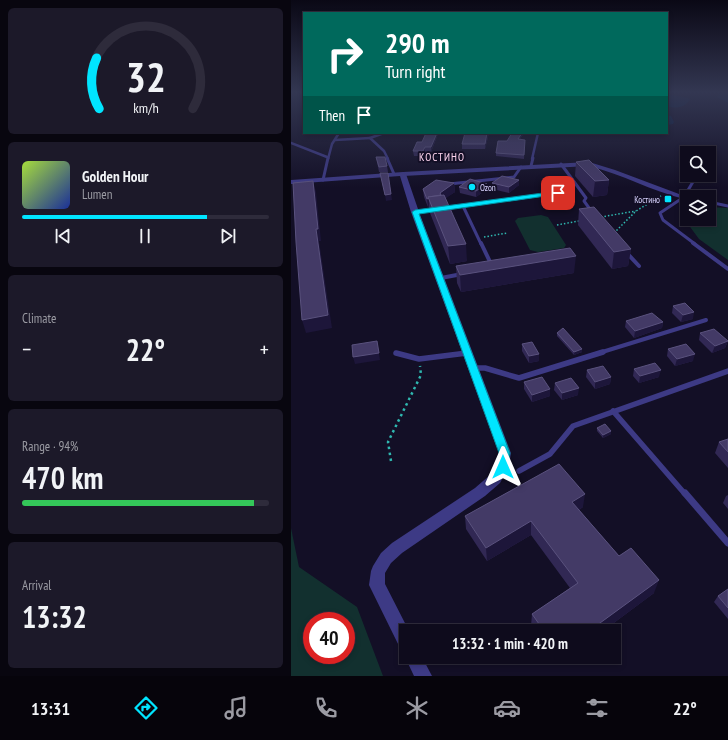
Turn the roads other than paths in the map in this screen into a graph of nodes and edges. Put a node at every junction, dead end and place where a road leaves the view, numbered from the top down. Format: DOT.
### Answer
graph roads {
  1 [pos="338,134"];
  2 [pos="381,134"];
  3 [pos="538,134"];
  4 [pos="371,138"];
  5 [pos="335,140"];
  6 [pos="291,143"];
  7 [pos="327,157"];
  8 [pos="561,164"];
  9 [pos="521,166"];
  10 [pos="531,166"];
  11 [pos="399,174"];
  12 [pos="323,180"];
  13 [pos="291,182"];
  14 [pos="445,185"];
  15 [pos="573,191"];
  16 [pos="680,196"];
  17 [pos="680,201"];
  18 [pos="716,203"];
  19 [pos="463,206"];
  20 [pos="728,206"];
  21 [pos="415,212"];
  22 [pos="597,218"];
  23 [pos="612,236"];
  24 [pos="639,266"];
  25 [pos="728,269"];
  26 [pos="486,270"];
  27 [pos="471,273"];
  28 [pos="441,278"];
  29 [pos="706,320"];
  30 [pos="396,353"];
  31 [pos="467,353"];
  32 [pos="473,368"];
  33 [pos="728,371"];
  34 [pos="613,412"];
  35 [pos="519,472"];
  36 [pos="728,543"];
  37 [pos="399,628"];
  38 [pos="417,664"];
  39 [pos="423,676"];
  1 -- 5 [label="lane"];
  2 -- 4 [label="lane"];
  3 -- 10 [label="lane"];
  4 -- 5 [label="lane"];
  4 -- 11 [label="lane"];
  5 -- 7 [label="lane"];
  6 -- 7 [label="lane"];
  7 -- 12 [label="lane"];
  8 -- 10 [label="street"];
  8 -- 16 [label="street"];
  8 -- 22 [label="lane"];
  9 -- 10 [label="street"];
  9 -- 11 [label="street"];
  9 -- 14 [label="lane"];
  11 -- 12 [label="street"];
  11 -- 21 [label="street"];
  12 -- 13 [label="street"];
  15 -- 19 [label="lane"];
  17 -- 25 [label="lane"];
  18 -- 20 [label="lane"];
  19 -- 21 [label="lane"];
  19 -- 26 [label="lane"];
  21 -- 28 [label="street"];
  23 -- 24 [label="lane"];
  27 -- 28 [label="lane"];
  28 -- 31 [label="street"];
  29 -- 32 [label="lane"];
  30 -- 31 [label="lane"];
  31 -- 32 [label="street"];
  32 -- 37 [label="street"];
  33 -- 34 [label="lane"];
  34 -- 35 [label="lane"];
  34 -- 36 [label="lane"];
  38 -- 39 [label="street"];
}
